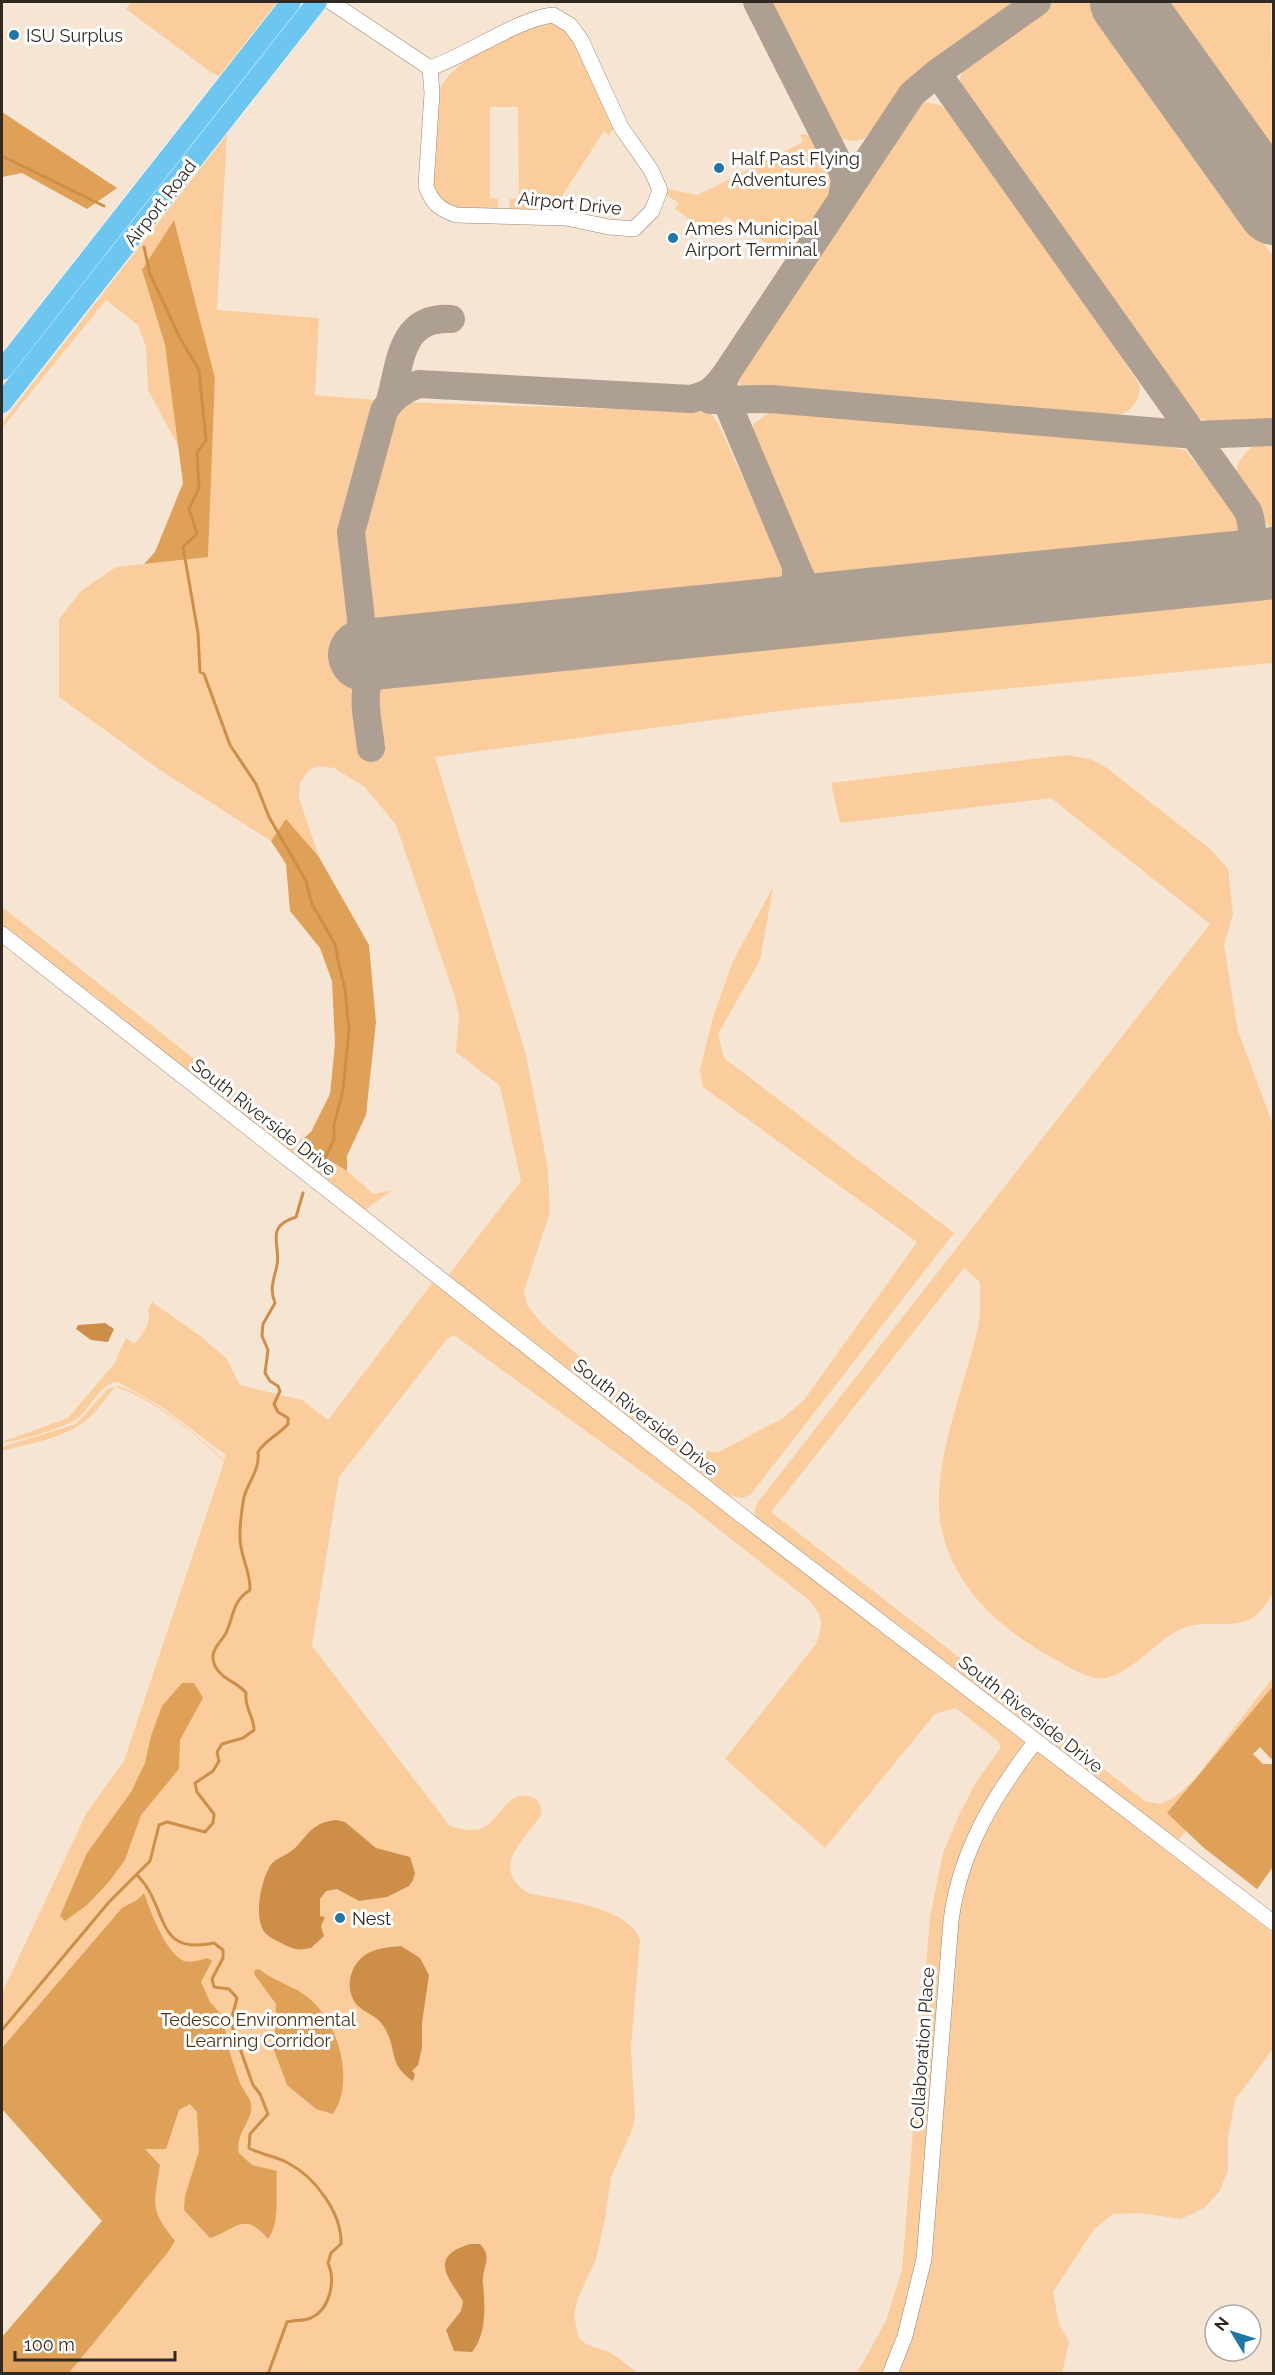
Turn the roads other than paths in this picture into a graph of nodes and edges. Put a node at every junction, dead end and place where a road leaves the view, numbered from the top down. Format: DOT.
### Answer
graph roads {
  1 [pos="291,2"];
  2 [pos="317,2"];
  3 [pos="331,2"];
  4 [pos="430,68"];
  5 [pos="2,370"];
  6 [pos="2,404"];
  7 [pos="2,934"];
  8 [pos="1035,1742"];
  9 [pos="1274,1923"];
  10 [pos="890,2373"];
  1 -- 5 [label="main road, Airport Road"];
  2 -- 6 [label="main road, Airport Road"];
  3 -- 4 [label="street"];
  4 -- 4 [label="street, Airport Drive"];
  7 -- 8 [label="street, South Riverside Drive"];
  8 -- 9 [label="street, South Riverside Drive"];
  8 -- 10 [label="street, Collaboration Place"];
}
